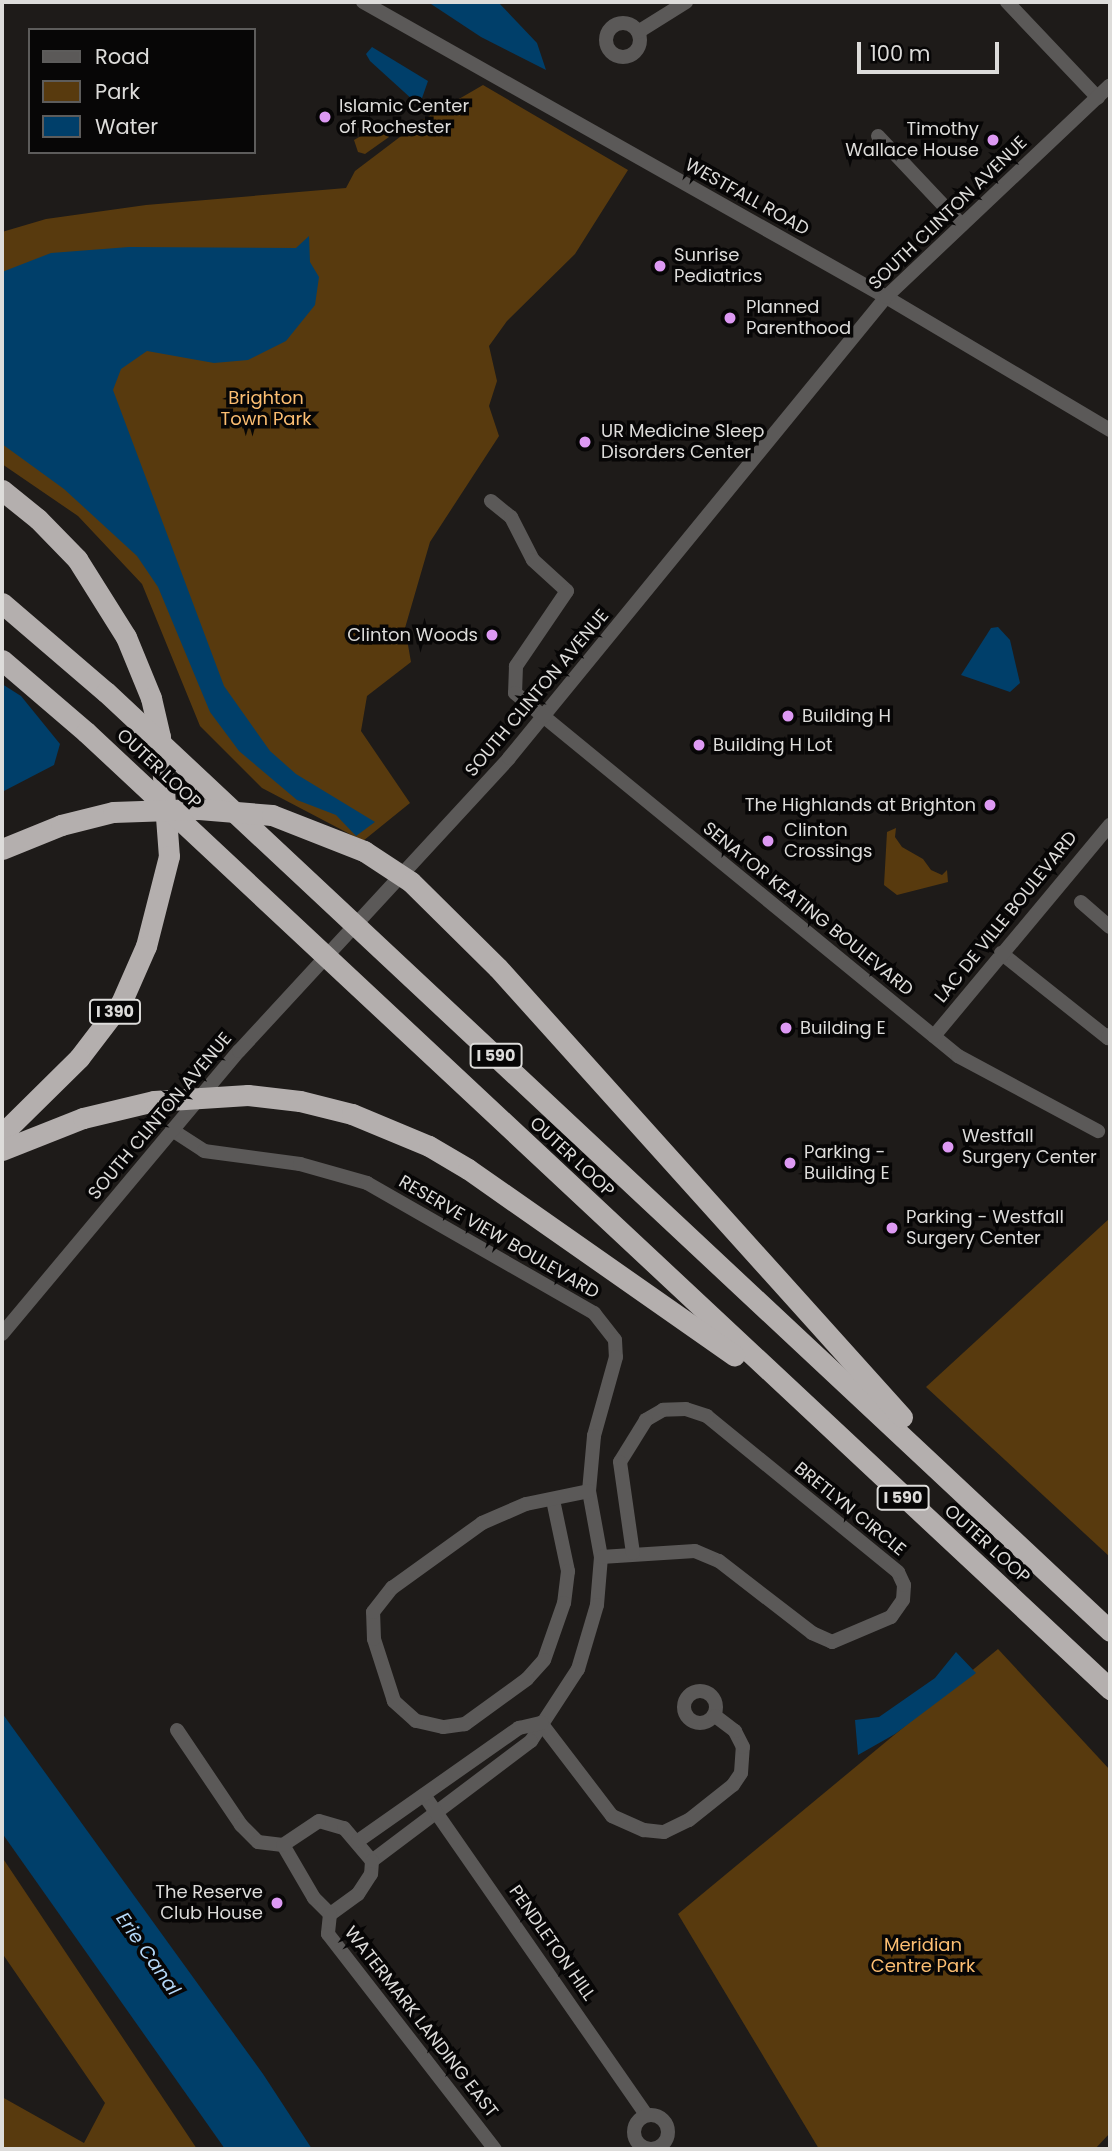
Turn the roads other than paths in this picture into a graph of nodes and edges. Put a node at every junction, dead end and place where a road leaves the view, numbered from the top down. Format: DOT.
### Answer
graph roads {
  1 [pos="363,2"];
  2 [pos="686,2"];
  3 [pos="1007,2"];
  4 [pos="638,32"];
  5 [pos="1110,85"];
  6 [pos="1098,97"];
  7 [pos="878,136"];
  8 [pos="962,225"];
  9 [pos="886,297"];
  10 [pos="1110,430"];
  11 [pos="2,490"];
  12 [pos="491,501"];
  13 [pos="2,603"];
  14 [pos="2,660"];
  15 [pos="542,717"];
  16 [pos="1110,825"];
  17 [pos="2,849"];
  18 [pos="1081,902"];
  19 [pos="1110,927"];
  20 [pos="1001,953"];
  21 [pos="934,1036"];
  22 [pos="1109,1036"];
  23 [pos="172,1130"];
  24 [pos="1098,1132"];
  25 [pos="2,1134"];
  26 [pos="2,1150"];
  27 [pos="2,1334"];
  28 [pos="790,1393"];
  29 [pos="589,1491"];
  30 [pos="553,1500"];
  31 [pos="988,1512"];
  32 [pos="634,1553"];
  33 [pos="600,1557"];
  34 [pos="1110,1631"];
  35 [pos="1110,1689"];
  36 [pos="715,1716"];
  37 [pos="541,1723"];
  38 [pos="177,1730"];
  39 [pos="424,1795"];
  40 [pos="438,1814"];
  41 [pos="358,1841"];
  42 [pos="283,1844"];
  43 [pos="372,1861"];
  44 [pos="330,1914"];
  45 [pos="646,2115"];
  46 [pos="495,2149"];
  1 -- 9 [label="street, WESTFALL ROAD"];
  2 -- 4 [label="street"];
  3 -- 6 [label="street"];
  5 -- 6 [label="street, SOUTH CLINTON AVENUE"];
  6 -- 8 [label="street, SOUTH CLINTON AVENUE"];
  7 -- 8 [label="street"];
  8 -- 9 [label="street, SOUTH CLINTON AVENUE"];
  9 -- 10 [label="street, WESTFALL ROAD"];
  9 -- 15 [label="street, SOUTH CLINTON AVENUE"];
  11 -- 25 [label="highway, I 390"];
  12 -- 15 [label="street, SENATOR KEATING BOULEVARD"];
  13 -- 31 [label="highway, OUTER LOOP / I 590"];
  14 -- 28 [label="highway, OUTER LOOP / I 590"];
  15 -- 21 [label="street, SENATOR KEATING BOULEVARD"];
  15 -- 23 [label="street, SOUTH CLINTON AVENUE"];
  16 -- 20 [label="street, LAC DE VILLE BOULEVARD"];
  17 -- 31 [label="highway"];
  18 -- 19 [label="street"];
  20 -- 21 [label="street, LAC DE VILLE BOULEVARD"];
  20 -- 22 [label="street"];
  21 -- 24 [label="street, SENATOR KEATING BOULEVARD"];
  23 -- 27 [label="street, SOUTH CLINTON AVENUE"];
  23 -- 29 [label="street, RESERVE VIEW BOULEVARD"];
  26 -- 28 [label="highway"];
  28 -- 35 [label="highway, OUTER LOOP / I 590"];
  29 -- 30 [label="street"];
  29 -- 33 [label="street, RESERVE VIEW BOULEVARD"];
  30 -- 30 [label="street"];
  31 -- 34 [label="highway, OUTER LOOP / I 590"];
  32 -- 32 [label="street, BRETLYN CIRCLE"];
  32 -- 33 [label="street, BRETLYN CIRCLE"];
  33 -- 37 [label="street, RESERVE VIEW BOULEVARD"];
  36 -- 37 [label="street"];
  37 -- 39 [label="street"];
  37 -- 40 [label="street, RESERVE VIEW BOULEVARD"];
  38 -- 42 [label="street"];
  39 -- 40 [label="street, PENDLETON HILL"];
  39 -- 41 [label="street"];
  40 -- 43 [label="street, RESERVE VIEW BOULEVARD"];
  40 -- 45 [label="street, PENDLETON HILL"];
  41 -- 42 [label="street"];
  41 -- 43 [label="street"];
  42 -- 44 [label="street"];
  43 -- 44 [label="street"];
  44 -- 46 [label="street, WATERMARK LANDING EAST"];
}
